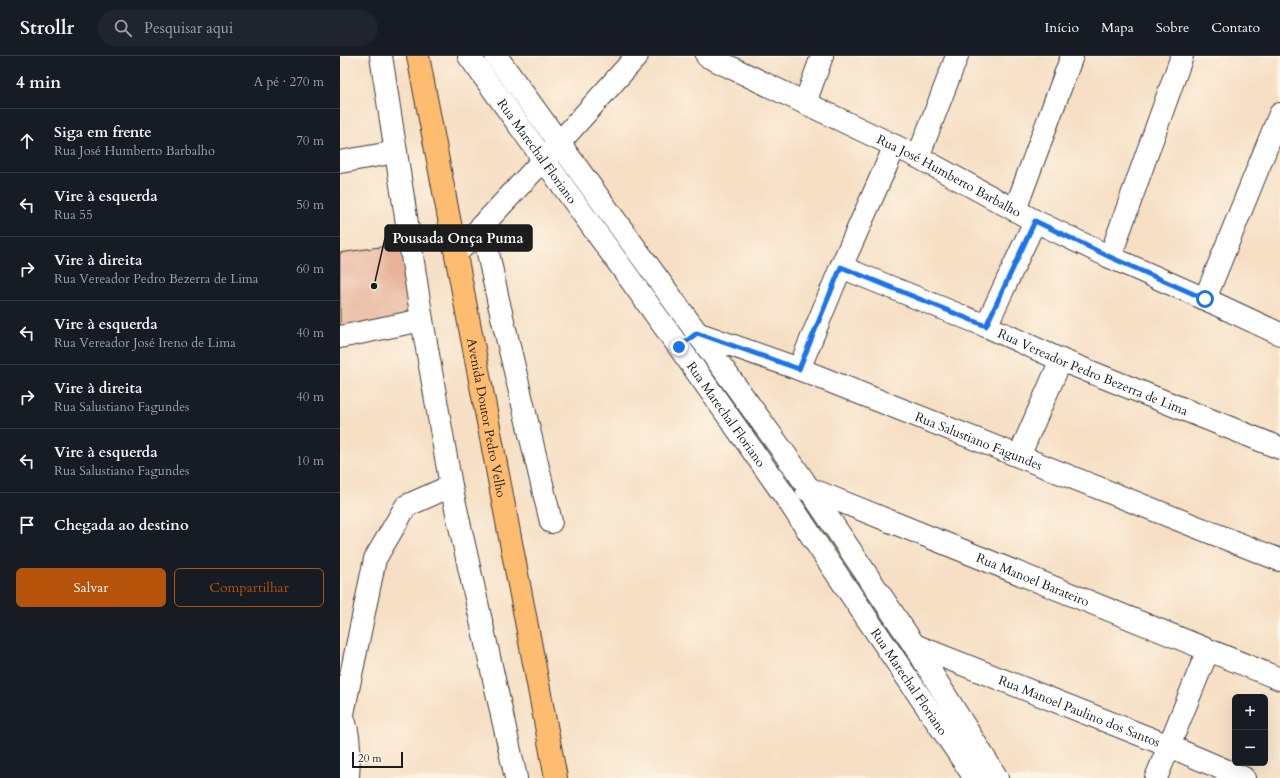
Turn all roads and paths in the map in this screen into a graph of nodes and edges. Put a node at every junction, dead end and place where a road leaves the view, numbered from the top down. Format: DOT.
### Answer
graph roads {
  1 [pos="381,56"];
  2 [pos="418,56"];
  3 [pos="469,56"];
  4 [pos="496,56"];
  5 [pos="637,56"];
  6 [pos="707,56"];
  7 [pos="822,56"];
  8 [pos="957,56"];
  9 [pos="1072,56"];
  10 [pos="1182,56"];
  11 [pos="805,103"];
  12 [pos="1280,114"];
  13 [pos="559,143"];
  14 [pos="895,146"];
  15 [pos="396,152"];
  16 [pos="918,158"];
  17 [pos="544,159"];
  18 [pos="340,162"];
  19 [pos="1015,210"];
  20 [pos="1035,221"];
  21 [pos="482,226"];
  22 [pos="456,254"];
  23 [pos="1110,257"];
  24 [pos="841,267"];
  25 [pos="1205,299"];
  26 [pos="422,320"];
  27 [pos="986,326"];
  28 [pos="697,333"];
  29 [pos="1280,334"];
  30 [pos="340,337"];
  31 [pos="679,347"];
  32 [pos="1061,360"];
  33 [pos="799,369"];
  34 [pos="1280,448"];
  35 [pos="1019,456"];
  36 [pos="451,486"];
  37 [pos="808,488"];
  38 [pos="789,502"];
  39 [pos="551,522"];
  40 [pos="1280,560"];
  41 [pos="900,624"];
  42 [pos="880,638"];
  43 [pos="914,645"];
  44 [pos="1208,650"];
  45 [pos="1280,679"];
  46 [pos="341,720"];
  47 [pos="1169,746"];
  48 [pos="969,776"];
  49 [pos="348,778"];
  50 [pos="516,778"];
  51 [pos="556,778"];
  52 [pos="998,778"];
  53 [pos="1156,778"];
  54 [pos="1244,778"];
  1 -- 15 [label="street"];
  2 -- 22 [label="main road, Avenida Doutor Pedro Velho"];
  3 -- 17 [label="street, Rua Marechal Floriano"];
  4 -- 13 [label="street, Rua Marechal Floriano"];
  5 -- 13 [label="street"];
  6 -- 11 [label="street, Rua José Humberto Barbalho"];
  7 -- 11 [label="street"];
  8 -- 16 [label="street"];
  9 -- 19 [label="street"];
  10 -- 23 [label="street"];
  11 -- 14 [label="street, Rua José Humberto Barbalho"];
  12 -- 25 [label="street"];
  13 -- 17 [label="street"];
  13 -- 28 [label="street, Rua Marechal Floriano"];
  14 -- 16 [label="street, Rua José Humberto Barbalho"];
  14 -- 24 [label="street"];
  15 -- 18 [label="street"];
  15 -- 26 [label="street"];
  16 -- 19 [label="street, Rua José Humberto Barbalho"];
  17 -- 21 [label="street"];
  17 -- 31 [label="street, Rua Marechal Floriano"];
  19 -- 20 [label="street, Rua José Humberto Barbalho"];
  20 -- 23 [label="street, Rua José Humberto Barbalho"];
  20 -- 27 [label="street"];
  21 -- 22 [label="street"];
  21 -- 39 [label="street"];
  22 -- 51 [label="main road, Avenida Doutor Pedro Velho"];
  23 -- 25 [label="street, Rua José Humberto Barbalho"];
  24 -- 27 [label="street, Rua Vereador Pedro Bezerra de Lima"];
  24 -- 33 [label="street"];
  25 -- 29 [label="street, Rua José Humberto Barbalho"];
  26 -- 30 [label="street"];
  26 -- 36 [label="street"];
  27 -- 32 [label="street, Rua Vereador Pedro Bezerra de Lima"];
  28 -- 31 [label="street"];
  28 -- 33 [label="street, Rua Salustiano Fagundes"];
  28 -- 37 [label="street, Rua Marechal Floriano"];
  31 -- 38 [label="street, Rua Marechal Floriano"];
  32 -- 34 [label="street, Rua Vereador Pedro Bezerra de Lima"];
  32 -- 35 [label="street"];
  33 -- 35 [label="street, Rua Salustiano Fagundes"];
  35 -- 40 [label="street, Rua Salustiano Fagundes"];
  36 -- 46 [label="street"];
  36 -- 50 [label="street"];
  37 -- 38 [label="street"];
  37 -- 41 [label="street, Rua Marechal Floriano"];
  37 -- 44 [label="street, Rua Manoel Barateiro"];
  38 -- 42 [label="street, Rua Marechal Floriano"];
  41 -- 42 [label="street"];
  41 -- 43 [label="street, Rua Marechal Floriano"];
  42 -- 48 [label="street, Rua Marechal Floriano"];
  43 -- 47 [label="street, Rua Manoel Paulino dos Santos"];
  43 -- 52 [label="street, Rua Marechal Floriano"];
  44 -- 45 [label="street, Rua Manoel Barateiro"];
  44 -- 47 [label="street"];
  46 -- 49 [label="street"];
  47 -- 53 [label="street"];
  47 -- 54 [label="street, Rua Manoel Paulino dos Santos"];
}
